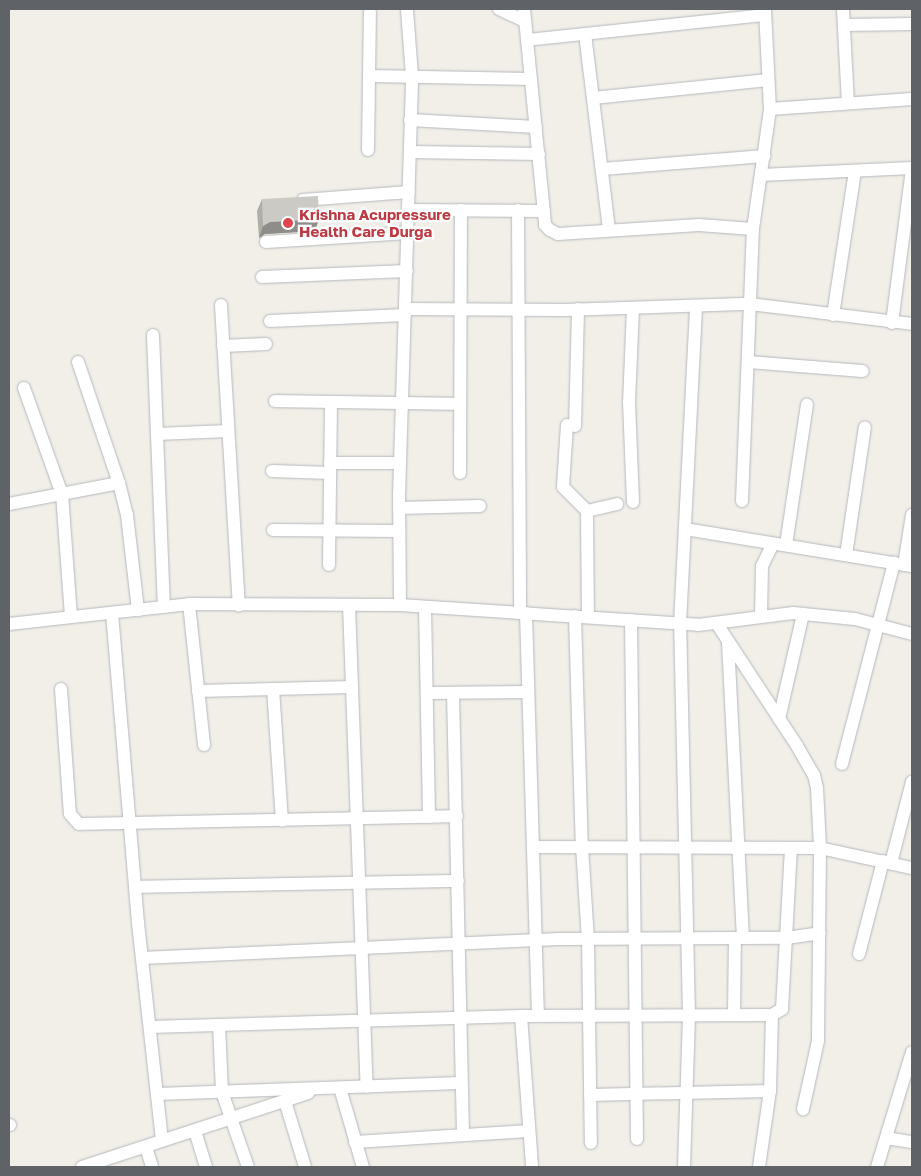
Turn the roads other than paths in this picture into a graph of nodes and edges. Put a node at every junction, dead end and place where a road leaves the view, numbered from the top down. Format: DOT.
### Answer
graph roads {
  1 [pos="407,9"];
  2 [pos="499,9"];
  3 [pos="843,9"];
  4 [pos="370,12"];
  5 [pos="765,12"];
  6 [pos="524,15"];
  7 [pos="912,24"];
  8 [pos="844,25"];
  9 [pos="585,34"];
  10 [pos="527,40"];
  11 [pos="369,76"];
  12 [pos="412,76"];
  13 [pos="531,79"];
  14 [pos="768,80"];
  15 [pos="593,98"];
  16 [pos="912,99"];
  17 [pos="848,103"];
  18 [pos="770,108"];
  19 [pos="410,120"];
  20 [pos="536,127"];
  21 [pos="368,150"];
  22 [pos="410,152"];
  23 [pos="539,154"];
  24 [pos="764,156"];
  25 [pos="912,168"];
  26 [pos="602,169"];
  27 [pos="855,171"];
  28 [pos="760,175"];
  29 [pos="409,192"];
  30 [pos="286,201"];
  31 [pos="408,210"];
  32 [pos="461,210"];
  33 [pos="518,210"];
  34 [pos="544,211"];
  35 [pos="753,229"];
  36 [pos="609,230"];
  37 [pos="408,233"];
  38 [pos="266,242"];
  39 [pos="407,271"];
  40 [pos="262,277"];
  41 [pos="750,304"];
  42 [pos="221,305"];
  43 [pos="696,306"];
  44 [pos="633,308"];
  45 [pos="460,309"];
  46 [pos="578,309"];
  47 [pos="519,310"];
  48 [pos="406,312"];
  49 [pos="834,315"];
  50 [pos="270,321"];
  51 [pos="892,323"];
  52 [pos="912,324"];
  53 [pos="153,335"];
  54 [pos="266,344"];
  55 [pos="224,346"];
  56 [pos="78,362"];
  57 [pos="748,362"];
  58 [pos="863,371"];
  59 [pos="24,388"];
  60 [pos="275,401"];
  61 [pos="331,402"];
  62 [pos="402,404"];
  63 [pos="460,404"];
  64 [pos="807,405"];
  65 [pos="865,428"];
  66 [pos="228,431"];
  67 [pos="157,434"];
  68 [pos="400,463"];
  69 [pos="330,468"];
  70 [pos="272,471"];
  71 [pos="460,473"];
  72 [pos="119,483"];
  73 [pos="62,494"];
  74 [pos="634,502"];
  75 [pos="742,502"];
  76 [pos="9,504"];
  77 [pos="617,504"];
  78 [pos="480,506"];
  79 [pos="399,508"];
  80 [pos="587,511"];
  81 [pos="912,515"];
  82 [pos="685,529"];
  83 [pos="273,530"];
  84 [pos="330,530"];
  85 [pos="399,531"];
  86 [pos="773,543"];
  87 [pos="786,545"];
  88 [pos="846,555"];
  89 [pos="329,565"];
  90 [pos="903,565"];
  91 [pos="189,604"];
  92 [pos="239,605"];
  93 [pos="349,605"];
  94 [pos="400,605"];
  95 [pos="164,607"];
  96 [pos="425,607"];
  97 [pos="138,610"];
  98 [pos="112,613"];
  99 [pos="523,613"];
  100 [pos="803,614"];
  101 [pos="575,616"];
  102 [pos="70,617"];
  103 [pos="588,617"];
  104 [pos="761,617"];
  105 [pos="631,620"];
  106 [pos="9,624"];
  107 [pos="680,624"];
  108 [pos="717,624"];
  109 [pos="880,626"];
  110 [pos="912,634"];
  111 [pos="728,642"];
  112 [pos="351,687"];
  113 [pos="273,689"];
  114 [pos="61,690"];
  115 [pos="198,691"];
  116 [pos="528,692"];
  117 [pos="427,693"];
  118 [pos="453,693"];
  119 [pos="778,718"];
  120 [pos="204,746"];
  121 [pos="842,764"];
  122 [pos="912,782"];
  123 [pos="457,816"];
  124 [pos="429,817"];
  125 [pos="355,819"];
  126 [pos="282,821"];
  127 [pos="130,824"];
  128 [pos="533,847"];
  129 [pos="582,847"];
  130 [pos="632,847"];
  131 [pos="685,847"];
  132 [pos="736,848"];
  133 [pos="791,848"];
  134 [pos="820,848"];
  135 [pos="887,862"];
  136 [pos="912,868"];
  137 [pos="458,881"];
  138 [pos="358,884"];
  139 [pos="135,887"];
  140 [pos="820,933"];
  141 [pos="739,938"];
  142 [pos="786,938"];
  143 [pos="588,939"];
  144 [pos="633,939"];
  145 [pos="688,939"];
  146 [pos="536,941"];
  147 [pos="458,945"];
  148 [pos="361,948"];
  149 [pos="859,954"];
  150 [pos="142,958"];
  151 [pos="689,1015"];
  152 [pos="734,1015"];
  153 [pos="772,1015"];
  154 [pos="521,1016"];
  155 [pos="538,1016"];
  156 [pos="588,1016"];
  157 [pos="636,1016"];
  158 [pos="459,1017"];
  159 [pos="364,1020"];
  160 [pos="218,1025"];
  161 [pos="150,1027"];
  162 [pos="912,1052"];
  163 [pos="910,1065"];
  164 [pos="460,1083"];
  165 [pos="367,1087"];
  166 [pos="340,1088"];
  167 [pos="321,1089"];
  168 [pos="770,1091"];
  169 [pos="222,1092"];
  170 [pos="157,1094"];
  171 [pos="590,1095"];
  172 [pos="637,1095"];
  173 [pos="689,1095"];
  174 [pos="285,1101"];
  175 [pos="803,1109"];
  176 [pos="233,1118"];
  177 [pos="195,1130"];
  178 [pos="529,1131"];
  179 [pos="463,1135"];
  180 [pos="886,1138"];
  181 [pos="637,1139"];
  182 [pos="162,1142"];
  183 [pos="355,1142"];
  184 [pos="912,1142"];
  185 [pos="591,1143"];
  186 [pos="146,1147"];
  187 [pos="82,1167"];
  188 [pos="152,1167"];
  189 [pos="206,1167"];
  190 [pos="248,1167"];
  191 [pos="305,1167"];
  192 [pos="363,1167"];
  193 [pos="532,1167"];
  194 [pos="684,1167"];
  195 [pos="759,1167"];
  196 [pos="877,1167"];
  1 -- 12 [label="street"];
  2 -- 6 [label="street"];
  3 -- 8 [label="street"];
  4 -- 11 [label="street"];
  5 -- 9 [label="street"];
  5 -- 14 [label="street"];
  6 -- 10 [label="street"];
  7 -- 8 [label="street"];
  8 -- 17 [label="street"];
  9 -- 10 [label="street"];
  9 -- 15 [label="street"];
  10 -- 13 [label="street"];
  11 -- 12 [label="street"];
  11 -- 21 [label="street"];
  12 -- 13 [label="street"];
  12 -- 19 [label="street"];
  13 -- 20 [label="street"];
  14 -- 15 [label="street"];
  14 -- 18 [label="street"];
  15 -- 26 [label="street"];
  16 -- 17 [label="street"];
  17 -- 18 [label="street"];
  18 -- 24 [label="street"];
  19 -- 20 [label="street"];
  19 -- 22 [label="street"];
  20 -- 23 [label="street"];
  22 -- 23 [label="street"];
  22 -- 29 [label="street"];
  23 -- 34 [label="street"];
  24 -- 26 [label="street"];
  24 -- 28 [label="street"];
  25 -- 27 [label="street"];
  25 -- 51 [label="street"];
  26 -- 36 [label="street"];
  27 -- 28 [label="street"];
  27 -- 49 [label="street"];
  28 -- 35 [label="street"];
  29 -- 30 [label="street"];
  29 -- 31 [label="street"];
  31 -- 32 [label="street"];
  31 -- 37 [label="street"];
  32 -- 33 [label="street"];
  32 -- 45 [label="street"];
  33 -- 34 [label="street"];
  33 -- 47 [label="street"];
  34 -- 36 [label="street"];
  35 -- 36 [label="street"];
  35 -- 41 [label="street"];
  37 -- 38 [label="street"];
  37 -- 39 [label="street"];
  39 -- 40 [label="street"];
  39 -- 48 [label="street"];
  41 -- 43 [label="street"];
  41 -- 49 [label="street"];
  41 -- 57 [label="street"];
  42 -- 55 [label="street"];
  43 -- 44 [label="street"];
  43 -- 82 [label="street"];
  44 -- 46 [label="street"];
  44 -- 74 [label="street"];
  45 -- 47 [label="street"];
  45 -- 48 [label="street"];
  45 -- 63 [label="street"];
  46 -- 47 [label="street"];
  46 -- 80 [label="street"];
  47 -- 99 [label="street"];
  48 -- 50 [label="street"];
  48 -- 62 [label="street"];
  49 -- 51 [label="street"];
  51 -- 52 [label="street"];
  53 -- 67 [label="street"];
  54 -- 55 [label="street"];
  55 -- 66 [label="street"];
  56 -- 72 [label="street"];
  57 -- 58 [label="street"];
  57 -- 75 [label="street"];
  59 -- 73 [label="street"];
  60 -- 61 [label="street"];
  61 -- 62 [label="street"];
  61 -- 69 [label="street"];
  62 -- 63 [label="street"];
  62 -- 68 [label="street"];
  63 -- 71 [label="street"];
  64 -- 87 [label="street"];
  65 -- 88 [label="street"];
  66 -- 67 [label="street"];
  66 -- 92 [label="street"];
  67 -- 95 [label="street"];
  68 -- 69 [label="street"];
  68 -- 79 [label="street"];
  69 -- 70 [label="street"];
  69 -- 84 [label="street"];
  72 -- 73 [label="street"];
  72 -- 97 [label="street"];
  73 -- 76 [label="street"];
  73 -- 102 [label="street"];
  77 -- 80 [label="street"];
  78 -- 79 [label="street"];
  79 -- 85 [label="street"];
  80 -- 103 [label="street"];
  81 -- 90 [label="street"];
  82 -- 86 [label="street"];
  82 -- 107 [label="street"];
  83 -- 84 [label="street"];
  84 -- 85 [label="street"];
  84 -- 89 [label="street"];
  85 -- 94 [label="street"];
  86 -- 87 [label="street"];
  86 -- 104 [label="street"];
  87 -- 88 [label="street"];
  88 -- 90 [label="street"];
  90 -- 109 [label="street"];
  91 -- 92 [label="street"];
  91 -- 95 [label="street"];
  91 -- 115 [label="street"];
  92 -- 93 [label="street"];
  93 -- 94 [label="street"];
  93 -- 112 [label="street"];
  94 -- 96 [label="street"];
  95 -- 97 [label="street"];
  96 -- 99 [label="street"];
  96 -- 117 [label="street"];
  97 -- 98 [label="street"];
  98 -- 102 [label="street"];
  98 -- 127 [label="street"];
  99 -- 101 [label="street"];
  99 -- 116 [label="street"];
  100 -- 104 [label="street"];
  100 -- 109 [label="street"];
  100 -- 119 [label="street"];
  101 -- 103 [label="street"];
  101 -- 129 [label="street"];
  102 -- 106 [label="street"];
  103 -- 105 [label="street"];
  104 -- 108 [label="street"];
  105 -- 107 [label="street"];
  105 -- 130 [label="street"];
  107 -- 108 [label="street"];
  107 -- 131 [label="street"];
  108 -- 111 [label="street"];
  109 -- 110 [label="street"];
  109 -- 121 [label="street"];
  111 -- 119 [label="street"];
  111 -- 132 [label="street"];
  112 -- 113 [label="street"];
  112 -- 125 [label="street"];
  113 -- 115 [label="street"];
  113 -- 126 [label="street"];
  114 -- 127 [label="street"];
  115 -- 120 [label="street"];
  116 -- 118 [label="street"];
  116 -- 128 [label="street"];
  117 -- 118 [label="street"];
  117 -- 124 [label="street"];
  118 -- 123 [label="street"];
  119 -- 134 [label="street"];
  122 -- 135 [label="street"];
  123 -- 124 [label="street"];
  123 -- 137 [label="street"];
  124 -- 125 [label="street"];
  125 -- 126 [label="street"];
  125 -- 138 [label="street"];
  126 -- 127 [label="street"];
  127 -- 139 [label="street"];
  128 -- 129 [label="street"];
  128 -- 146 [label="street"];
  129 -- 130 [label="street"];
  129 -- 143 [label="street"];
  130 -- 131 [label="street"];
  130 -- 144 [label="street"];
  131 -- 132 [label="street"];
  131 -- 145 [label="street"];
  132 -- 133 [label="street"];
  132 -- 141 [label="street"];
  133 -- 134 [label="street"];
  133 -- 142 [label="street"];
  134 -- 135 [label="street"];
  134 -- 140 [label="street"];
  135 -- 136 [label="street"];
  135 -- 149 [label="street"];
  137 -- 138 [label="street"];
  137 -- 147 [label="street"];
  138 -- 139 [label="street"];
  138 -- 148 [label="street"];
  139 -- 150 [label="street"];
  140 -- 142 [label="street"];
  140 -- 175 [label="street"];
  141 -- 142 [label="street"];
  141 -- 145 [label="street"];
  141 -- 152 [label="street"];
  142 -- 153 [label="street"];
  143 -- 144 [label="street"];
  143 -- 146 [label="street"];
  143 -- 156 [label="street"];
  144 -- 145 [label="street"];
  144 -- 157 [label="street"];
  145 -- 151 [label="street"];
  146 -- 147 [label="street"];
  146 -- 155 [label="street"];
  147 -- 148 [label="street"];
  147 -- 158 [label="street"];
  148 -- 150 [label="street"];
  148 -- 159 [label="street"];
  150 -- 161 [label="street"];
  151 -- 152 [label="street"];
  151 -- 157 [label="street"];
  151 -- 173 [label="street"];
  152 -- 153 [label="street"];
  153 -- 168 [label="street"];
  154 -- 155 [label="street"];
  154 -- 158 [label="street"];
  154 -- 178 [label="street"];
  155 -- 156 [label="street"];
  156 -- 157 [label="street"];
  156 -- 171 [label="street"];
  157 -- 172 [label="street"];
  158 -- 159 [label="street"];
  158 -- 164 [label="street"];
  159 -- 160 [label="street"];
  159 -- 165 [label="street"];
  160 -- 161 [label="street"];
  160 -- 169 [label="street"];
  161 -- 170 [label="street"];
  162 -- 163 [label="street"];
  163 -- 180 [label="street"];
  164 -- 165 [label="street"];
  164 -- 179 [label="street"];
  165 -- 166 [label="street"];
  166 -- 167 [label="street"];
  166 -- 183 [label="street"];
  167 -- 169 [label="street"];
  167 -- 174 [label="street"];
  168 -- 173 [label="street"];
  168 -- 195 [label="street"];
  169 -- 170 [label="street"];
  169 -- 176 [label="street"];
  170 -- 182 [label="street"];
  171 -- 172 [label="street"];
  171 -- 185 [label="street"];
  172 -- 173 [label="street"];
  172 -- 181 [label="street"];
  173 -- 194 [label="street"];
  174 -- 176 [label="street"];
  174 -- 191 [label="street"];
  176 -- 177 [label="street"];
  176 -- 190 [label="street"];
  177 -- 182 [label="street"];
  177 -- 189 [label="street"];
  178 -- 179 [label="street"];
  178 -- 193 [label="street"];
  179 -- 183 [label="street"];
  180 -- 184 [label="street"];
  180 -- 196 [label="street"];
  182 -- 186 [label="street"];
  183 -- 192 [label="street"];
  186 -- 187 [label="street"];
  186 -- 188 [label="street"];
}
